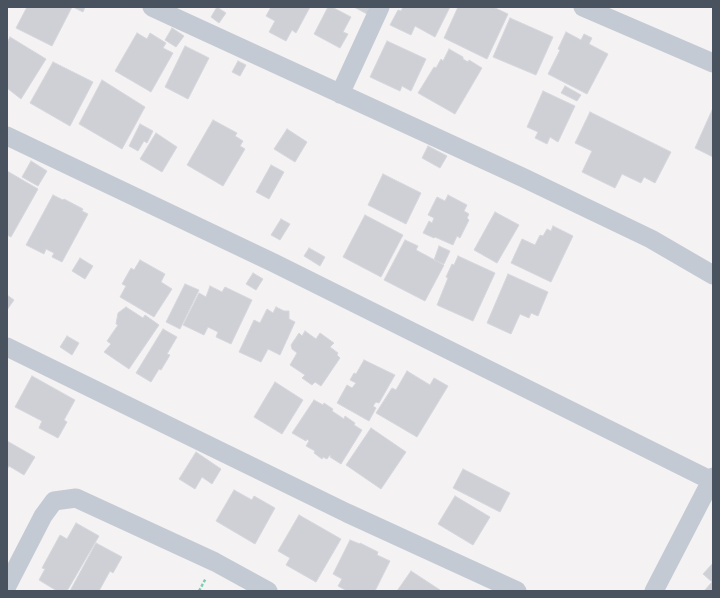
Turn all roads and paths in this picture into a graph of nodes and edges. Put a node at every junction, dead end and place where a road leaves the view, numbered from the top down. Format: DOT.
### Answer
graph roads {
  1 [pos="152,7"];
  2 [pos="380,7"];
  3 [pos="582,7"];
  4 [pos="713,63"];
  5 [pos="340,94"];
  6 [pos="7,136"];
  7 [pos="713,275"];
  8 [pos="7,347"];
  9 [pos="712,479"];
  10 [pos="7,586"];
  11 [pos="268,591"];
  12 [pos="517,591"];
  13 [pos="654,591"];
  1 -- 5 [label="street"];
  2 -- 5 [label="street"];
  3 -- 4 [label="street"];
  5 -- 7 [label="street"];
  6 -- 9 [label="street"];
  8 -- 12 [label="street"];
  9 -- 13 [label="street"];
  10 -- 11 [label="street"];
}
